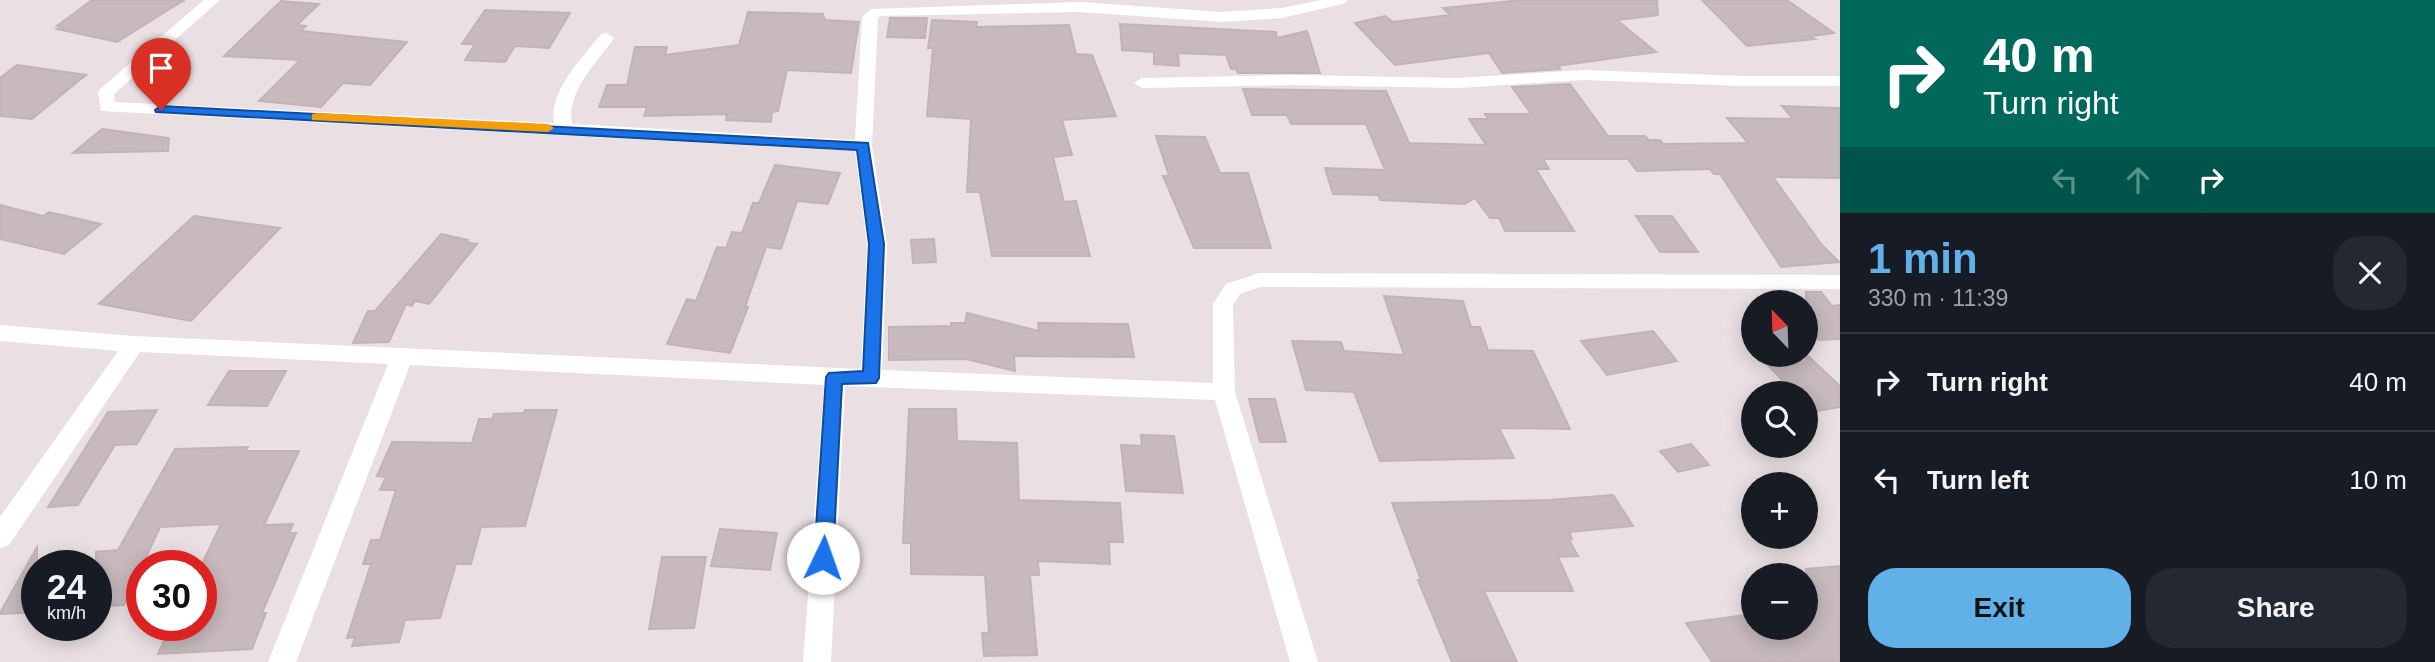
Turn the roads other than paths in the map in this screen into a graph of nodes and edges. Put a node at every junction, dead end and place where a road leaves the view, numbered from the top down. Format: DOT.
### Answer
graph roads {
  1 [pos="212,0"];
  2 [pos="1341,0"];
  3 [pos="606,38"];
  4 [pos="1840,81"];
  5 [pos="1142,82"];
  6 [pos="564,129"];
  7 [pos="863,146"];
  8 [pos="1840,282"];
  9 [pos="0,333"];
  10 [pos="134,344"];
  11 [pos="402,356"];
  12 [pos="835,377"];
  13 [pos="871,378"];
  14 [pos="1224,392"];
  15 [pos="0,537"];
  16 [pos="282,662"];
  17 [pos="817,662"];
  18 [pos="1304,662"];
  1 -- 6 [label="street"];
  2 -- 7 [label="street"];
  3 -- 6 [label="street"];
  4 -- 5 [label="street"];
  6 -- 7 [label="street"];
  7 -- 13 [label="street"];
  8 -- 14 [label="street"];
  9 -- 10 [label="street"];
  10 -- 11 [label="street"];
  10 -- 15 [label="street"];
  11 -- 12 [label="street"];
  11 -- 16 [label="street"];
  12 -- 13 [label="street"];
  12 -- 17 [label="street"];
  13 -- 14 [label="street"];
  14 -- 18 [label="street"];
}
